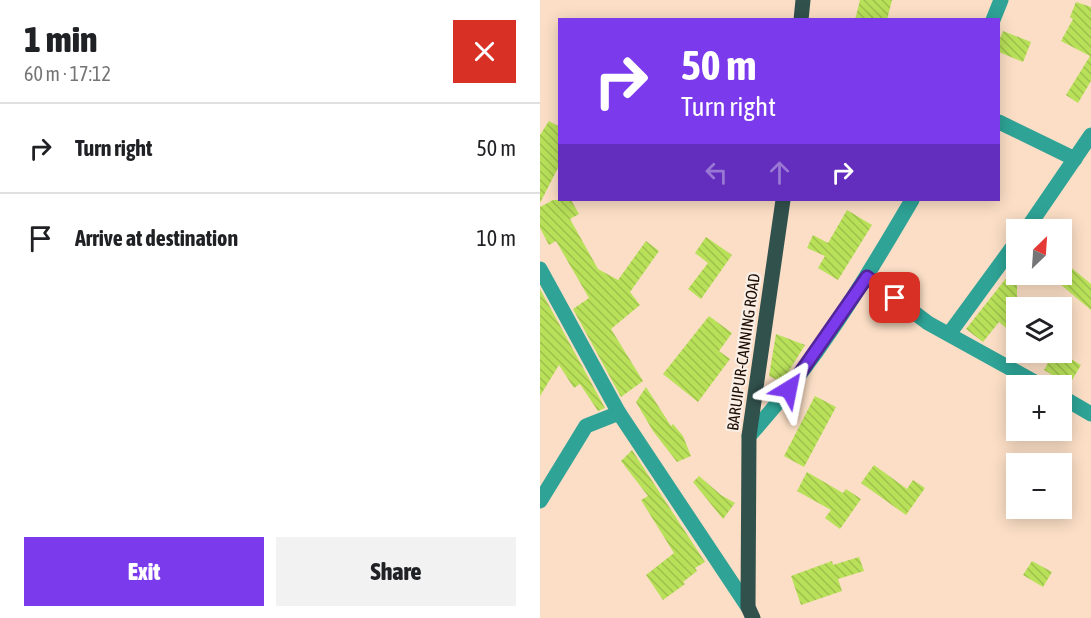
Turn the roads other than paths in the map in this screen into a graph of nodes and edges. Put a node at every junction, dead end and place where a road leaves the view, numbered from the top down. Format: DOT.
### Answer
graph roads {
  1 [pos="802,0"];
  2 [pos="1001,0"];
  3 [pos="801,18"];
  4 [pos="994,18"];
  5 [pos="1000,122"];
  6 [pos="1091,135"];
  7 [pos="1075,159"];
  8 [pos="783,201"];
  9 [pos="911,201"];
  10 [pos="1034,219"];
  11 [pos="1006,256"];
  12 [pos="540,269"];
  13 [pos="867,277"];
  14 [pos="948,334"];
  15 [pos="1022,375"];
  16 [pos="1072,403"];
  17 [pos="620,412"];
  18 [pos="1091,414"];
  19 [pos="749,436"];
  20 [pos="540,501"];
  21 [pos="751,612"];
  1 -- 3 [label="main road"];
  2 -- 4 [label="street"];
  5 -- 7 [label="street"];
  6 -- 7 [label="street"];
  7 -- 10 [label="street"];
  8 -- 19 [label="main road, BARUIPUR-CANNING ROAD"];
  9 -- 13 [label="street"];
  11 -- 14 [label="street"];
  12 -- 17 [label="street"];
  13 -- 14 [label="street"];
  13 -- 19 [label="street"];
  14 -- 15 [label="street"];
  16 -- 18 [label="street"];
  17 -- 20 [label="street"];
  17 -- 21 [label="street"];
  19 -- 21 [label="main road, BARUIPUR-CANNING ROAD"];
}
